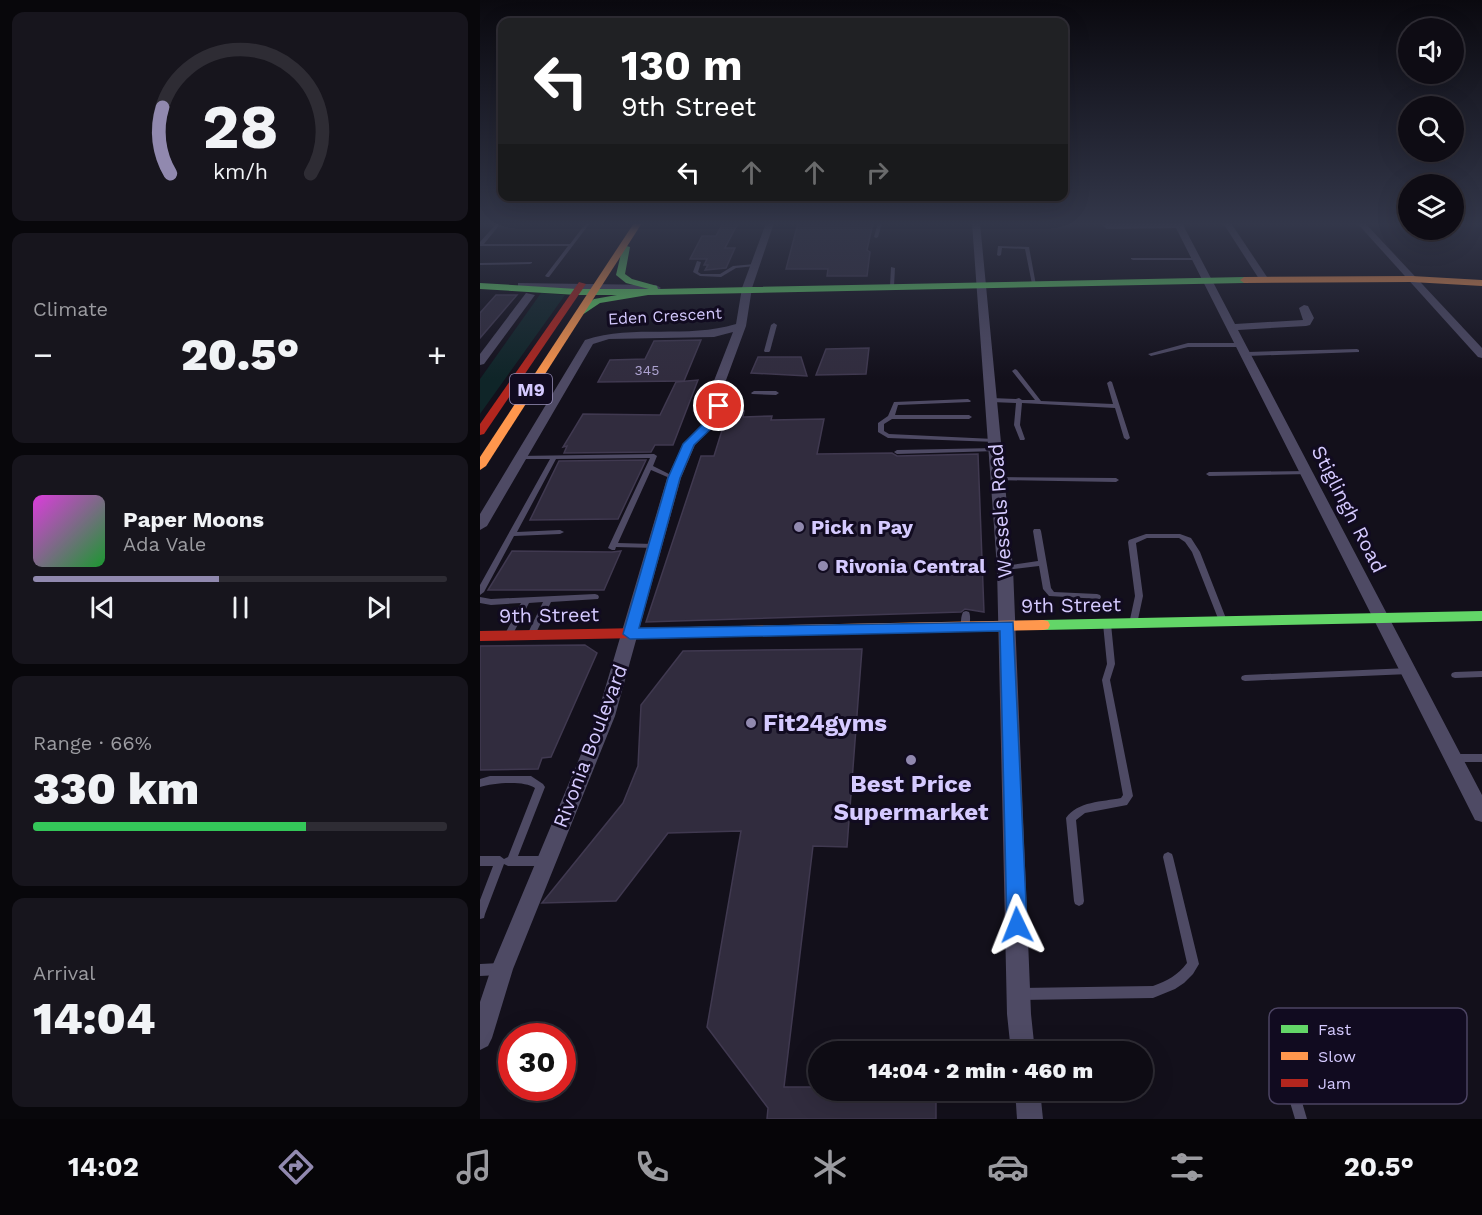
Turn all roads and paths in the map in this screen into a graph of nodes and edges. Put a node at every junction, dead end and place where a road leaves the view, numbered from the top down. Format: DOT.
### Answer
graph roads {
  1 [pos="590,275"];
  2 [pos="604,275"];
  3 [pos="620,275"];
  4 [pos="705,275"];
  5 [pos="722,275"];
  6 [pos="751,275"];
  7 [pos="893,275"];
  8 [pos="981,275"];
  9 [pos="1032,275"];
  10 [pos="1207,275"];
  11 [pos="1261,275"];
  12 [pos="1409,275"];
  13 [pos="1412,279"];
  14 [pos="1264,280"];
  15 [pos="1210,281"];
  16 [pos="1482,283"];
  17 [pos="982,284"];
  18 [pos="1034,284"];
  19 [pos="480,285"];
  20 [pos="521,285"];
  21 [pos="892,286"];
  22 [pos="747,288"];
  23 [pos="578,289"];
  24 [pos="596,289"];
  25 [pos="651,290"];
  26 [pos="530,295"];
  27 [pos="1304,308"];
  28 [pos="581,313"];
  29 [pos="774,325"];
  30 [pos="741,326"];
  31 [pos="1233,327"];
  32 [pos="1244,349"];
  33 [pos="767,351"];
  34 [pos="1357,351"];
  35 [pos="1151,354"];
  36 [pos="1482,356"];
  37 [pos="480,362"];
  38 [pos="1015,371"];
  39 [pos="1110,383"];
  40 [pos="754,393"];
  41 [pos="776,393"];
  42 [pos="991,400"];
  43 [pos="1019,400"];
  44 [pos="1038,400"];
  45 [pos="968,401"];
  46 [pos="1116,406"];
  47 [pos="891,417"];
  48 [pos="969,417"];
  49 [pos="480,432"];
  50 [pos="1127,438"];
  51 [pos="1022,439"];
  52 [pos="994,442"];
  53 [pos="897,452"];
  54 [pos="519,457"];
  55 [pos="554,457"];
  56 [pos="480,466"];
  57 [pos="650,467"];
  58 [pos="1309,473"];
  59 [pos="1209,474"];
  60 [pos="674,478"];
  61 [pos="997,479"];
  62 [pos="1116,480"];
  63 [pos="480,526"];
  64 [pos="1037,531"];
  65 [pos="560,532"];
  66 [pos="512,534"];
  67 [pos="653,546"];
  68 [pos="1042,563"];
  69 [pos="1005,568"];
  70 [pos="480,592"];
  71 [pos="595,597"];
  72 [pos="1097,597"];
  73 [pos="480,600"];
  74 [pos="548,600"];
  75 [pos="526,601"];
  76 [pos="1482,616"];
  77 [pos="1384,620"];
  78 [pos="1223,622"];
  79 [pos="1107,624"];
  80 [pos="1133,624"];
  81 [pos="1008,625"];
  82 [pos="630,634"];
  83 [pos="531,635"];
  84 [pos="480,636"];
  85 [pos="509,636"];
  86 [pos="1411,671"];
  87 [pos="1482,674"];
  88 [pos="1455,675"];
  89 [pos="1245,678"];
  90 [pos="1454,758"];
  91 [pos="1482,758"];
  92 [pos="480,783"];
  93 [pos="1466,784"];
  94 [pos="1482,784"];
  95 [pos="1482,814"];
  96 [pos="1168,857"];
  97 [pos="480,861"];
  98 [pos="506,861"];
  99 [pos="546,861"];
  100 [pos="1079,901"];
  101 [pos="480,914"];
  102 [pos="502,969"];
  103 [pos="480,970"];
  104 [pos="1019,994"];
  105 [pos="480,1038"];
  106 [pos="1022,1041"];
  107 [pos="1028,1101"];
  108 [pos="1297,1104"];
  109 [pos="1030,1119"];
  110 [pos="1301,1119"];
  1 -- 23 [label="street, M9"];
  2 -- 24 [label="street, M9"];
  3 -- 25 [label="street"];
  4 -- 5 [label="lane"];
  6 -- 22 [label="street, Rivonia Boulevard"];
  7 -- 21 [label="lane"];
  8 -- 17 [label="street, Wessels Road"];
  9 -- 18 [label="lane"];
  10 -- 15 [label="street, Stiglingh Road"];
  11 -- 14 [label="street"];
  12 -- 13 [label="street"];
  13 -- 14 [label="street"];
  13 -- 16 [label="street"];
  13 -- 36 [label="street"];
  14 -- 15 [label="street"];
  15 -- 18 [label="street"];
  15 -- 31 [label="street, Stiglingh Road"];
  17 -- 18 [label="street"];
  17 -- 21 [label="street"];
  17 -- 42 [label="street, Wessels Road"];
  19 -- 20 [label="street"];
  19 -- 23 [label="street"];
  20 -- 23 [label="street"];
  21 -- 22 [label="street"];
  22 -- 25 [label="street"];
  22 -- 30 [label="street, Rivonia Boulevard"];
  23 -- 24 [label="street"];
  23 -- 49 [label="street, M9"];
  24 -- 25 [label="street"];
  24 -- 28 [label="street, M9"];
  25 -- 28 [label="street"];
  26 -- 37 [label="street"];
  27 -- 31 [label="street"];
  28 -- 56 [label="street, M9"];
  29 -- 33 [label="lane"];
  30 -- 54 [label="street, Eden Crescent"];
  30 -- 60 [label="street, Rivonia Boulevard"];
  31 -- 32 [label="street, Stiglingh Road"];
  32 -- 34 [label="lane"];
  32 -- 35 [label="lane"];
  32 -- 58 [label="street, Stiglingh Road"];
  38 -- 44 [label="lane"];
  39 -- 46 [label="lane"];
  40 -- 41 [label="lane"];
  42 -- 43 [label="lane"];
  42 -- 52 [label="street, Wessels Road"];
  43 -- 44 [label="lane"];
  43 -- 51 [label="lane"];
  44 -- 46 [label="lane"];
  45 -- 47 [label="lane"];
  46 -- 50 [label="lane"];
  47 -- 48 [label="lane"];
  47 -- 52 [label="lane"];
  52 -- 53 [label="lane"];
  52 -- 61 [label="street, Wessels Road"];
  54 -- 55 [label="lane"];
  54 -- 63 [label="street, Eden Crescent"];
  55 -- 57 [label="lane"];
  55 -- 66 [label="lane"];
  57 -- 60 [label="lane"];
  57 -- 67 [label="lane"];
  58 -- 59 [label="lane"];
  58 -- 77 [label="street, Stiglingh Road"];
  60 -- 67 [label="street, Rivonia Boulevard"];
  61 -- 62 [label="lane"];
  61 -- 69 [label="street, Wessels Road"];
  64 -- 68 [label="lane"];
  65 -- 66 [label="lane"];
  66 -- 70 [label="lane"];
  67 -- 82 [label="street, Rivonia Boulevard"];
  68 -- 69 [label="lane"];
  68 -- 72 [label="lane"];
  69 -- 81 [label="street, Wessels Road"];
  71 -- 74 [label="lane"];
  73 -- 75 [label="lane"];
  74 -- 75 [label="lane"];
  74 -- 83 [label="lane"];
  75 -- 85 [label="lane"];
  76 -- 77 [label="street, 9th Street"];
  77 -- 78 [label="street, 9th Street"];
  77 -- 86 [label="street, Stiglingh Road"];
  78 -- 80 [label="street, 9th Street"];
  78 -- 80 [label="lane"];
  79 -- 80 [label="street, 9th Street"];
  79 -- 81 [label="street, 9th Street"];
  79 -- 100 [label="lane"];
  81 -- 82 [label="street, 9th Street"];
  81 -- 104 [label="street, Wessels Road"];
  82 -- 83 [label="street, 9th Street"];
  82 -- 99 [label="street, Rivonia Boulevard"];
  83 -- 85 [label="street, 9th Street"];
  84 -- 85 [label="street, 9th Street"];
  86 -- 89 [label="lane"];
  86 -- 90 [label="street, Stiglingh Road"];
  87 -- 88 [label="lane"];
  90 -- 91 [label="lane"];
  90 -- 93 [label="street, Stiglingh Road"];
  92 -- 98 [label="lane"];
  93 -- 94 [label="lane"];
  93 -- 95 [label="street, Stiglingh Road"];
  96 -- 104 [label="lane"];
  97 -- 98 [label="lane"];
  98 -- 99 [label="lane"];
  98 -- 101 [label="lane"];
  99 -- 102 [label="street, Rivonia Boulevard"];
  102 -- 103 [label="lane"];
  102 -- 105 [label="street, Rivonia Boulevard"];
  104 -- 106 [label="street, Wessels Road"];
  107 -- 109 [label="street"];
  108 -- 110 [label="lane"];
}
